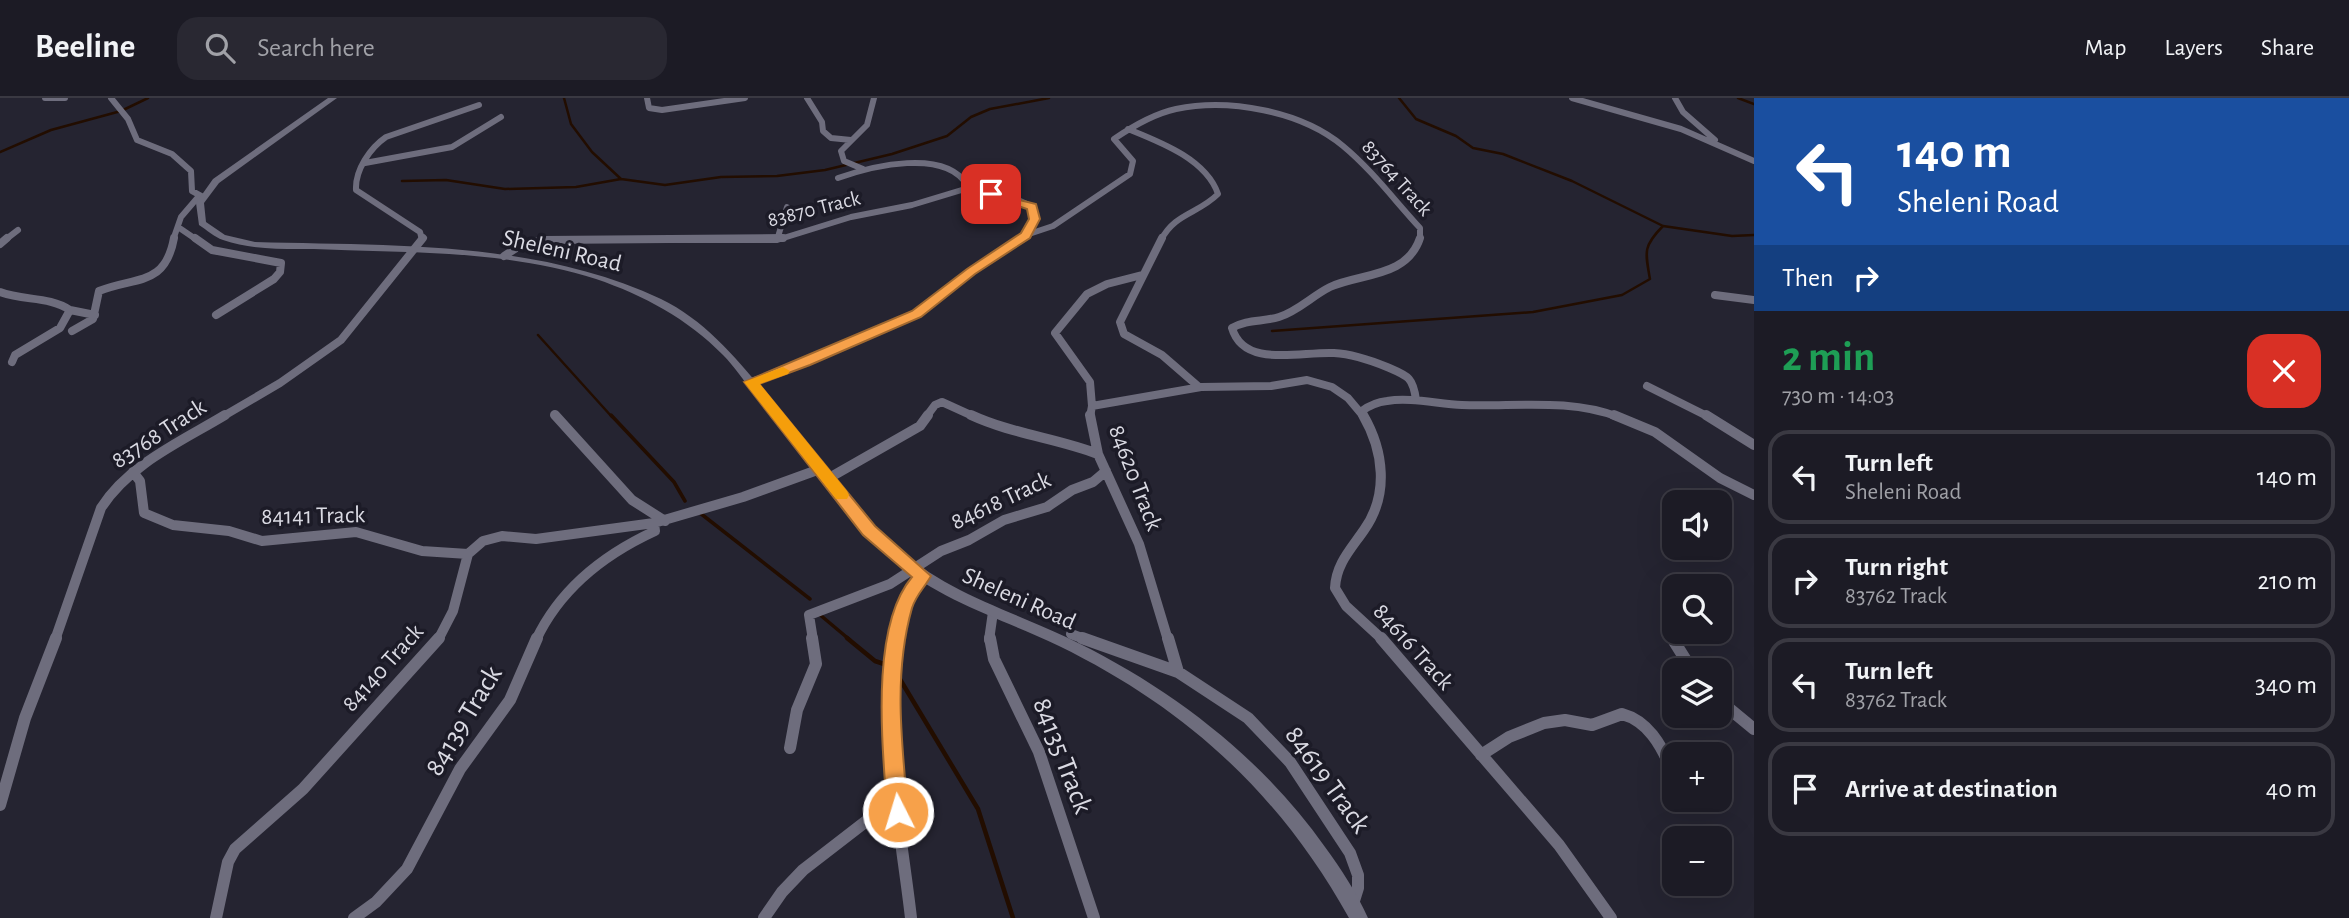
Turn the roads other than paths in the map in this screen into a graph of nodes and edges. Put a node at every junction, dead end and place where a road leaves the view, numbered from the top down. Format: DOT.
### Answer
graph roads {
  1 [pos="45,98"];
  2 [pos="65,98"];
  3 [pos="111,98"];
  4 [pos="333,98"];
  5 [pos="647,98"];
  6 [pos="745,98"];
  7 [pos="807,98"];
  8 [pos="874,98"];
  9 [pos="1573,98"];
  10 [pos="1675,98"];
  11 [pos="479,105"];
  12 [pos="501,117"];
  13 [pos="1128,129"];
  14 [pos="851,140"];
  15 [pos="1717,144"];
  16 [pos="1754,161"];
  17 [pos="365,163"];
  18 [pos="863,169"];
  19 [pos="838,178"];
  20 [pos="965,188"];
  21 [pos="201,196"];
  22 [pos="787,207"];
  23 [pos="178,227"];
  24 [pos="18,230"];
  25 [pos="1026,235"];
  26 [pos="777,240"];
  27 [pos="0,244"];
  28 [pos="416,250"];
  29 [pos="505,256"];
  30 [pos="1142,275"];
  31 [pos="0,292"];
  32 [pos="1715,295"];
  33 [pos="1754,300"];
  34 [pos="70,310"];
  35 [pos="95,315"];
  36 [pos="216,315"];
  37 [pos="72,331"];
  38 [pos="12,362"];
  39 [pos="751,382"];
  40 [pos="1326,385"];
  41 [pos="1647,386"];
  42 [pos="1199,387"];
  43 [pos="1416,400"];
  44 [pos="1092,407"];
  45 [pos="1362,411"];
  46 [pos="555,415"];
  47 [pos="1754,445"];
  48 [pos="1098,454"];
  49 [pos="820,469"];
  50 [pos="1106,471"];
  51 [pos="133,472"];
  52 [pos="829,478"];
  53 [pos="1754,495"];
  54 [pos="658,525"];
  55 [pos="468,554"];
  56 [pos="918,572"];
  57 [pos="993,612"];
  58 [pos="1071,634"];
  59 [pos="1178,672"];
  60 [pos="1732,711"];
  61 [pos="1754,729"];
  62 [pos="790,748"];
  63 [pos="1662,751"];
  64 [pos="1481,755"];
  65 [pos="895,780"];
  66 [pos="0,805"];
  67 [pos="1353,905"];
  68 [pos="216,918"];
  69 [pos="354,918"];
  70 [pos="764,918"];
  71 [pos="911,918"];
  72 [pos="1094,918"];
  73 [pos="1359,918"];
  74 [pos="1611,918"];
  1 -- 2 [label="street"];
  3 -- 21 [label="street"];
  4 -- 21 [label="street"];
  5 -- 6 [label="street"];
  7 -- 14 [label="street"];
  8 -- 14 [label="street"];
  9 -- 15 [label="street"];
  10 -- 15 [label="street"];
  11 -- 17 [label="street"];
  12 -- 17 [label="street"];
  13 -- 25 [label="street"];
  13 -- 30 [label="street"];
  13 -- 43 [label="street, 83764 Track"];
  14 -- 18 [label="street"];
  15 -- 16 [label="street"];
  17 -- 28 [label="street"];
  18 -- 19 [label="street"];
  18 -- 20 [label="street"];
  20 -- 25 [label="street"];
  20 -- 26 [label="street, 83870 Track"];
  21 -- 23 [label="street"];
  21 -- 28 [label="street, Sheleni Road"];
  22 -- 26 [label="street"];
  23 -- 35 [label="street"];
  23 -- 36 [label="street"];
  24 -- 27 [label="street"];
  25 -- 39 [label="street"];
  26 -- 29 [label="street, 83870 Track"];
  28 -- 29 [label="street, Sheleni Road"];
  28 -- 51 [label="street, 83768 Track"];
  29 -- 39 [label="street, Sheleni Road"];
  30 -- 42 [label="street"];
  30 -- 44 [label="street"];
  31 -- 34 [label="street"];
  32 -- 33 [label="street"];
  34 -- 35 [label="street"];
  34 -- 38 [label="street"];
  35 -- 37 [label="street"];
  39 -- 49 [label="street, Sheleni Road"];
  40 -- 42 [label="street, 84620 Track"];
  40 -- 45 [label="street, 84616 Track"];
  41 -- 47 [label="street"];
  42 -- 44 [label="street, 84620 Track"];
  43 -- 45 [label="street"];
  43 -- 53 [label="street"];
  44 -- 48 [label="street, 84620 Track"];
  45 -- 64 [label="street, 84616 Track"];
  46 -- 54 [label="street"];
  48 -- 50 [label="street, 84620 Track"];
  48 -- 52 [label="street"];
  49 -- 52 [label="street, Sheleni Road"];
  49 -- 54 [label="street"];
  50 -- 56 [label="street, 84618 Track"];
  50 -- 59 [label="street, 84620 Track"];
  51 -- 55 [label="street, 84141 Track"];
  51 -- 66 [label="street, 83768 Track"];
  52 -- 56 [label="street, Sheleni Road"];
  54 -- 55 [label="street"];
  54 -- 69 [label="street, 84139 Track"];
  55 -- 68 [label="street, 84140 Track"];
  56 -- 57 [label="street, Sheleni Road"];
  56 -- 62 [label="street, 84618 Track"];
  56 -- 65 [label="street"];
  57 -- 67 [label="street, Sheleni Road"];
  57 -- 72 [label="street, 84135 Track"];
  58 -- 59 [label="street, 84619 Track"];
  59 -- 67 [label="street, 84619 Track"];
  60 -- 61 [label="street"];
  63 -- 64 [label="street"];
  64 -- 74 [label="street, 84616 Track"];
  65 -- 70 [label="street"];
  65 -- 71 [label="street"];
  67 -- 73 [label="street, Sheleni Road"];
}
